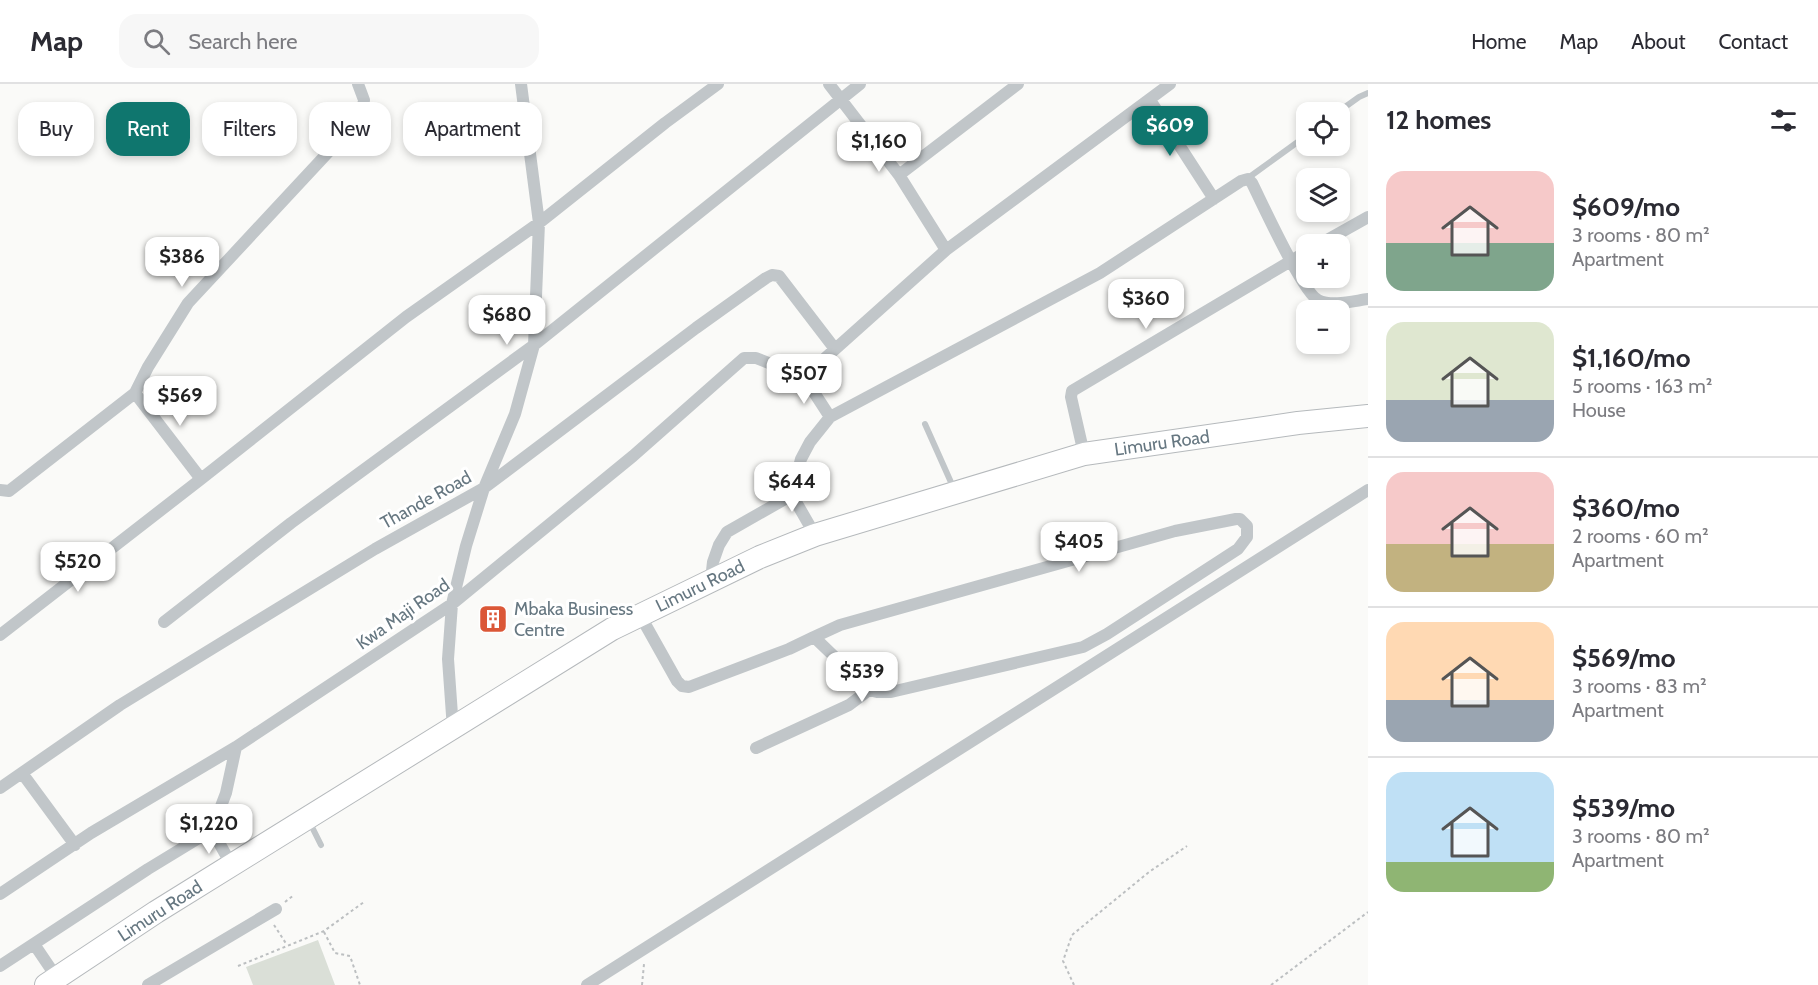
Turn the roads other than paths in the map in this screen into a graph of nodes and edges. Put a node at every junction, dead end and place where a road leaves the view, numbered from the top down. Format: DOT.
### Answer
graph roads {
  1 [pos="358,84"];
  2 [pos="521,84"];
  3 [pos="718,84"];
  4 [pos="829,84"];
  5 [pos="860,84"];
  6 [pos="1018,84"];
  7 [pos="1170,84"];
  8 [pos="1368,93"];
  9 [pos="840,99"];
  10 [pos="1150,100"];
  11 [pos="1350,104"];
  12 [pos="1296,143"];
  13 [pos="899,175"];
  14 [pos="1248,179"];
  15 [pos="1214,199"];
  16 [pos="1368,217"];
  17 [pos="539,223"];
  18 [pos="1338,234"];
  19 [pos="946,250"];
  20 [pos="1296,258"];
  21 [pos="1291,261"];
  22 [pos="1368,299"];
  23 [pos="534,345"];
  24 [pos="835,349"];
  25 [pos="804,377"];
  26 [pos="135,393"];
  27 [pos="1368,416"];
  28 [pos="830,417"];
  29 [pos="925,424"];
  30 [pos="1084,454"];
  31 [pos="201,479"];
  32 [pos="484,488"];
  33 [pos="0,490"];
  34 [pos="1368,490"];
  35 [pos="956,493"];
  36 [pos="792,495"];
  37 [pos="815,535"];
  38 [pos="711,580"];
  39 [pos="452,604"];
  40 [pos="640,615"];
  41 [pos="164,622"];
  42 [pos="0,635"];
  43 [pos="814,637"];
  44 [pos="869,690"];
  45 [pos="453,729"];
  46 [pos="237,747"];
  47 [pos="756,748"];
  48 [pos="22,773"];
  49 [pos="0,788"];
  50 [pos="307,819"];
  51 [pos="212,830"];
  52 [pos="75,844"];
  53 [pos="321,845"];
  54 [pos="232,866"];
  55 [pos="0,894"];
  56 [pos="272,912"];
  57 [pos="34,944"];
  58 [pos="0,966"];
  59 [pos="52,982"];
  60 [pos="148,985"];
  61 [pos="587,985"];
  1 -- 26 [label="street"];
  2 -- 17 [label="street"];
  3 -- 17 [label="street"];
  4 -- 9 [label="street"];
  5 -- 9 [label="street"];
  6 -- 13 [label="street"];
  7 -- 10 [label="street"];
  8 -- 11 [label="lane"];
  9 -- 13 [label="street"];
  9 -- 23 [label="street"];
  10 -- 15 [label="street"];
  10 -- 19 [label="street"];
  12 -- 14 [label="lane"];
  13 -- 19 [label="street"];
  14 -- 15 [label="street"];
  14 -- 21 [label="street"];
  15 -- 28 [label="street"];
  16 -- 18 [label="street"];
  17 -- 23 [label="street"];
  17 -- 31 [label="street"];
  19 -- 24 [label="street"];
  20 -- 21 [label="street"];
  21 -- 22 [label="street"];
  21 -- 30 [label="street"];
  23 -- 32 [label="street"];
  23 -- 41 [label="street"];
  24 -- 25 [label="street"];
  24 -- 32 [label="street, Thande Road"];
  25 -- 28 [label="street"];
  25 -- 39 [label="street, Kwa Maji Road"];
  26 -- 31 [label="street"];
  26 -- 33 [label="street"];
  27 -- 30 [label="highway, Limuru Road"];
  28 -- 36 [label="street"];
  29 -- 35 [label="lane"];
  30 -- 35 [label="highway, Limuru Road"];
  31 -- 42 [label="street"];
  32 -- 39 [label="street"];
  32 -- 48 [label="street, Thande Road"];
  34 -- 61 [label="street"];
  35 -- 37 [label="highway, Limuru Road"];
  36 -- 37 [label="street"];
  36 -- 38 [label="street"];
  37 -- 38 [label="highway, Limuru Road"];
  38 -- 40 [label="highway, Limuru Road"];
  39 -- 45 [label="street"];
  39 -- 46 [label="street, Kwa Maji Road"];
  40 -- 43 [label="street"];
  40 -- 45 [label="highway, Limuru Road"];
  43 -- 44 [label="street"];
  43 -- 44 [label="street"];
  44 -- 47 [label="street"];
  45 -- 50 [label="highway, Limuru Road"];
  46 -- 51 [label="street"];
  46 -- 52 [label="street, Kwa Maji Road"];
  48 -- 49 [label="street, Thande Road"];
  48 -- 52 [label="street"];
  50 -- 53 [label="lane"];
  50 -- 54 [label="highway, Limuru Road"];
  51 -- 54 [label="street"];
  51 -- 57 [label="street"];
  52 -- 55 [label="street, Kwa Maji Road"];
  54 -- 59 [label="highway, Limuru Road"];
  56 -- 60 [label="street"];
  57 -- 58 [label="street"];
  57 -- 59 [label="street"];
}
